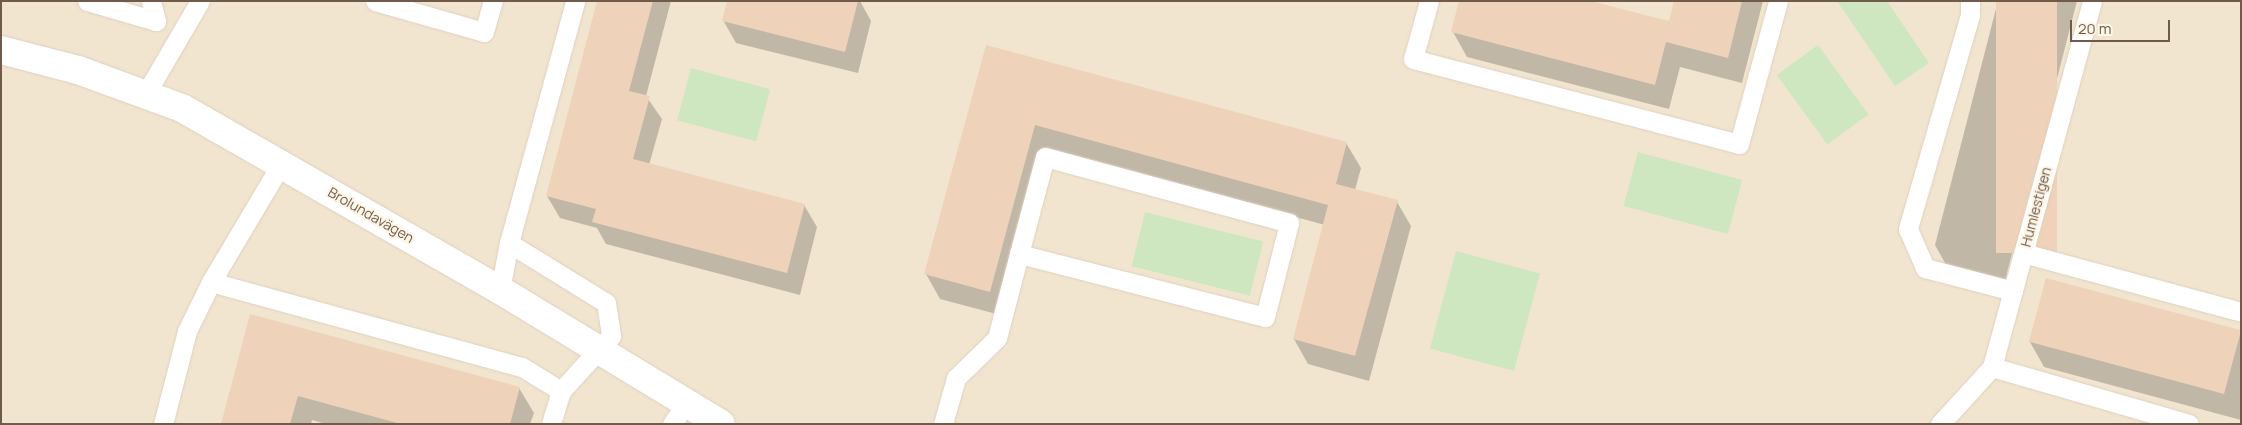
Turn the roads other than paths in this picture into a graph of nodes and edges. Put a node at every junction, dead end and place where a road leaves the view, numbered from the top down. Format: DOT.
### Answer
graph roads {
  1 [pos="87,1"];
  2 [pos="151,1"];
  3 [pos="200,1"];
  4 [pos="375,1"];
  5 [pos="493,1"];
  6 [pos="575,1"];
  7 [pos="1429,1"];
  8 [pos="1778,1"];
  9 [pos="1970,1"];
  10 [pos="2092,1"];
  11 [pos="394,4"];
  12 [pos="156,21"];
  13 [pos="180,37"];
  14 [pos="1,50"];
  15 [pos="145,95"];
  16 [pos="281,164"];
  17 [pos="509,242"];
  18 [pos="2023,253"];
  19 [pos="1019,254"];
  20 [pos="211,282"];
  21 [pos="500,290"];
  22 [pos="2013,291"];
  23 [pos="2241,312"];
  24 [pos="600,350"];
  25 [pos="1992,367"];
  26 [pos="562,391"];
  27 [pos="679,413"];
  28 [pos="163,424"];
  29 [pos="551,424"];
  30 [pos="721,424"];
  31 [pos="943,424"];
  32 [pos="1940,424"];
  33 [pos="2189,424"];
  1 -- 12 [label="lane"];
  2 -- 12 [label="lane"];
  3 -- 13 [label="lane"];
  4 -- 11 [label="lane"];
  5 -- 11 [label="lane"];
  6 -- 17 [label="lane"];
  7 -- 8 [label="lane"];
  9 -- 22 [label="lane"];
  10 -- 18 [label="lane, Humlestigen"];
  12 -- 13 [label="lane"];
  13 -- 15 [label="lane"];
  14 -- 15 [label="street, Brolundavägen"];
  15 -- 16 [label="street, Brolundavägen"];
  16 -- 20 [label="lane"];
  16 -- 21 [label="street, Brolundavägen"];
  17 -- 21 [label="lane"];
  17 -- 24 [label="lane"];
  18 -- 22 [label="lane"];
  18 -- 23 [label="lane, Humlestigen"];
  19 -- 19 [label="lane"];
  19 -- 31 [label="lane"];
  20 -- 26 [label="lane"];
  20 -- 28 [label="lane"];
  21 -- 24 [label="street, Brolundavägen"];
  22 -- 25 [label="lane"];
  24 -- 26 [label="lane"];
  24 -- 27 [label="street, Brolundavägen"];
  25 -- 32 [label="lane"];
  25 -- 33 [label="lane"];
  26 -- 29 [label="lane"];
  27 -- 30 [label="street, Brolundavägen"];
}
